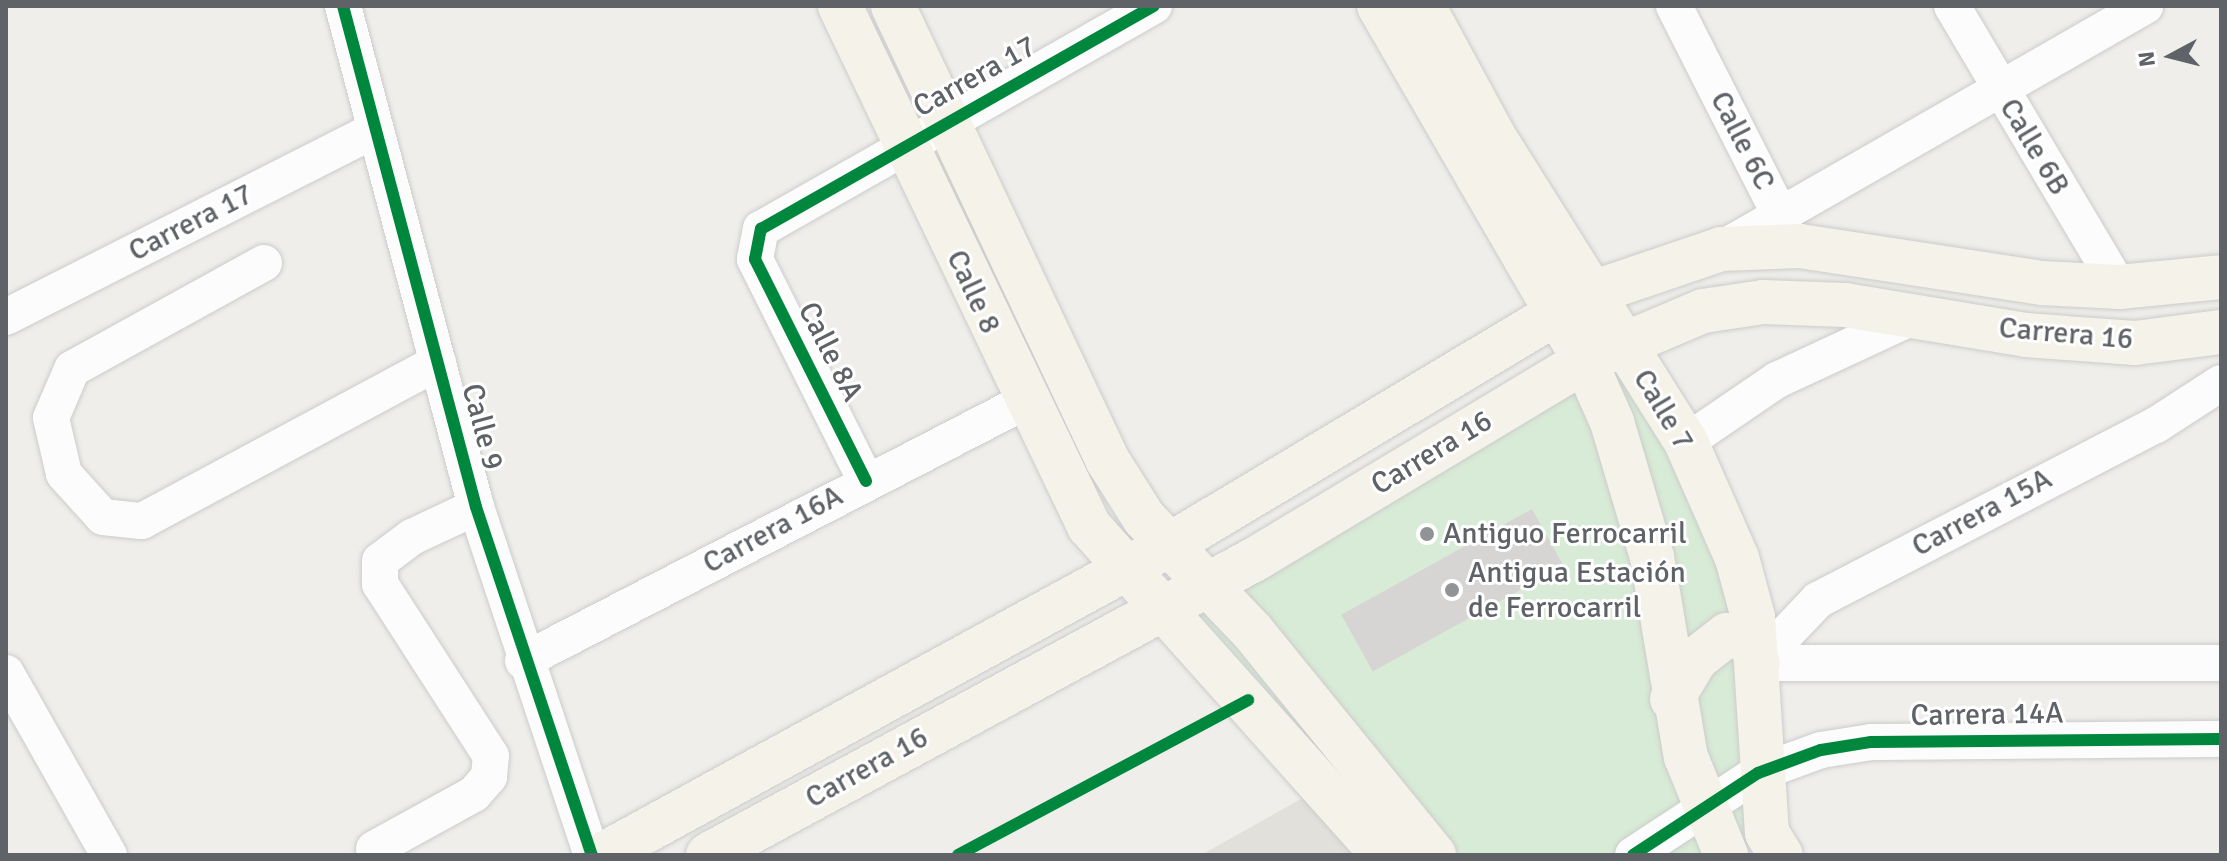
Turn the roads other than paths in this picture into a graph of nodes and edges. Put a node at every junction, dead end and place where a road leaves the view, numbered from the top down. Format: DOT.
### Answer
graph roads {
  1 [pos="343,6"];
  2 [pos="840,6"];
  3 [pos="893,6"];
  4 [pos="1154,6"];
  5 [pos="1379,6"];
  6 [pos="1423,6"];
  7 [pos="1674,6"];
  8 [pos="1952,6"];
  9 [pos="2145,6"];
  10 [pos="1999,91"];
  11 [pos="949,123"];
  12 [pos="375,130"];
  13 [pos="904,145"];
  14 [pos="1780,215"];
  15 [pos="754,244"];
  16 [pos="1721,249"];
  17 [pos="264,263"];
  18 [pos="2221,277"];
  19 [pos="2119,287"];
  20 [pos="1573,304"];
  21 [pos="1918,315"];
  22 [pos="6,317"];
  23 [pos="2221,332"];
  24 [pos="1604,352"];
  25 [pos="438,362"];
  26 [pos="2221,383"];
  27 [pos="1024,402"];
  28 [pos="1686,442"];
  29 [pos="866,481"];
  30 [pos="476,507"];
  31 [pos="1166,547"];
  32 [pos="1125,568"];
  33 [pos="1207,586"];
  34 [pos="1161,608"];
  35 [pos="523,661"];
  36 [pos="1758,663"];
  37 [pos="2221,663"];
  38 [pos="6,673"];
  39 [pos="1672,699"];
  40 [pos="2221,739"];
  41 [pos="1758,773"];
  42 [pos="1705,813"];
  43 [pos="1774,844"];
  44 [pos="374,849"];
  45 [pos="109,855"];
  46 [pos="592,855"];
  47 [pos="602,855"];
  48 [pos="708,855"];
  49 [pos="1383,855"];
  50 [pos="1434,855"];
  51 [pos="1633,855"];
  52 [pos="1728,855"];
  1 -- 12 [label="street, Calle 9"];
  2 -- 13 [label="main road, Calle 8"];
  3 -- 11 [label="main road, Calle 8"];
  4 -- 11 [label="street, Carrera 17"];
  5 -- 20 [label="main road, Calle 7"];
  6 -- 20 [label="main road, Calle 7"];
  7 -- 14 [label="street, Calle 6C"];
  8 -- 10 [label="street, Calle 6B"];
  9 -- 10 [label="street"];
  10 -- 14 [label="street"];
  10 -- 19 [label="street, Calle 6B"];
  11 -- 13 [label="street, Carrera 17"];
  11 -- 31 [label="main road, Calle 8"];
  12 -- 22 [label="street, Carrera 17"];
  12 -- 25 [label="street, Calle 9"];
  13 -- 15 [label="street, Carrera 17"];
  13 -- 27 [label="main road, Calle 8"];
  14 -- 16 [label="street, Calle 6C"];
  15 -- 29 [label="street, Calle 8A"];
  16 -- 19 [label="main road, Carrera 16"];
  16 -- 20 [label="main road, Carrera 16"];
  17 -- 25 [label="street"];
  18 -- 19 [label="main road, Carrera 16"];
  20 -- 24 [label="main road, Calle 7"];
  20 -- 31 [label="main road, Carrera 16"];
  21 -- 23 [label="main road, Carrera 16"];
  21 -- 24 [label="main road, Carrera 16"];
  21 -- 28 [label="street"];
  24 -- 28 [label="main road, Calle 7"];
  24 -- 33 [label="main road, Carrera 16"];
  24 -- 39 [label="main road, Calle 7"];
  25 -- 30 [label="street, Calle 9"];
  26 -- 36 [label="street, Carrera 15A"];
  27 -- 29 [label="street, Carrera 16A"];
  27 -- 32 [label="main road, Calle 8"];
  28 -- 36 [label="main road, Calle 7"];
  29 -- 35 [label="street, Carrera 16A"];
  30 -- 35 [label="street, Calle 9"];
  30 -- 44 [label="street"];
  31 -- 32 [label="main road, Carrera 16"];
  31 -- 33 [label="main road, Calle 8"];
  32 -- 34 [label="main road, Calle 8"];
  32 -- 47 [label="main road, Carrera 16"];
  33 -- 34 [label="main road, Carrera 16"];
  33 -- 50 [label="main road, Calle 8"];
  34 -- 48 [label="main road, Carrera 16"];
  34 -- 49 [label="main road, Calle 8"];
  35 -- 46 [label="street, Calle 9"];
  36 -- 37 [label="street, Carrera 14A"];
  36 -- 39 [label="main road"];
  36 -- 41 [label="main road, Calle 7"];
  38 -- 45 [label="street"];
  39 -- 42 [label="main road, Calle 7"];
  40 -- 41 [label="street, Carrera 14A"];
  41 -- 42 [label="street, Carrera 14A"];
  41 -- 43 [label="main road, Calle 7"];
  42 -- 51 [label="street, Carrera 14A"];
  42 -- 52 [label="main road, Calle 7"];
  43 -- 52 [label="street"];
}
